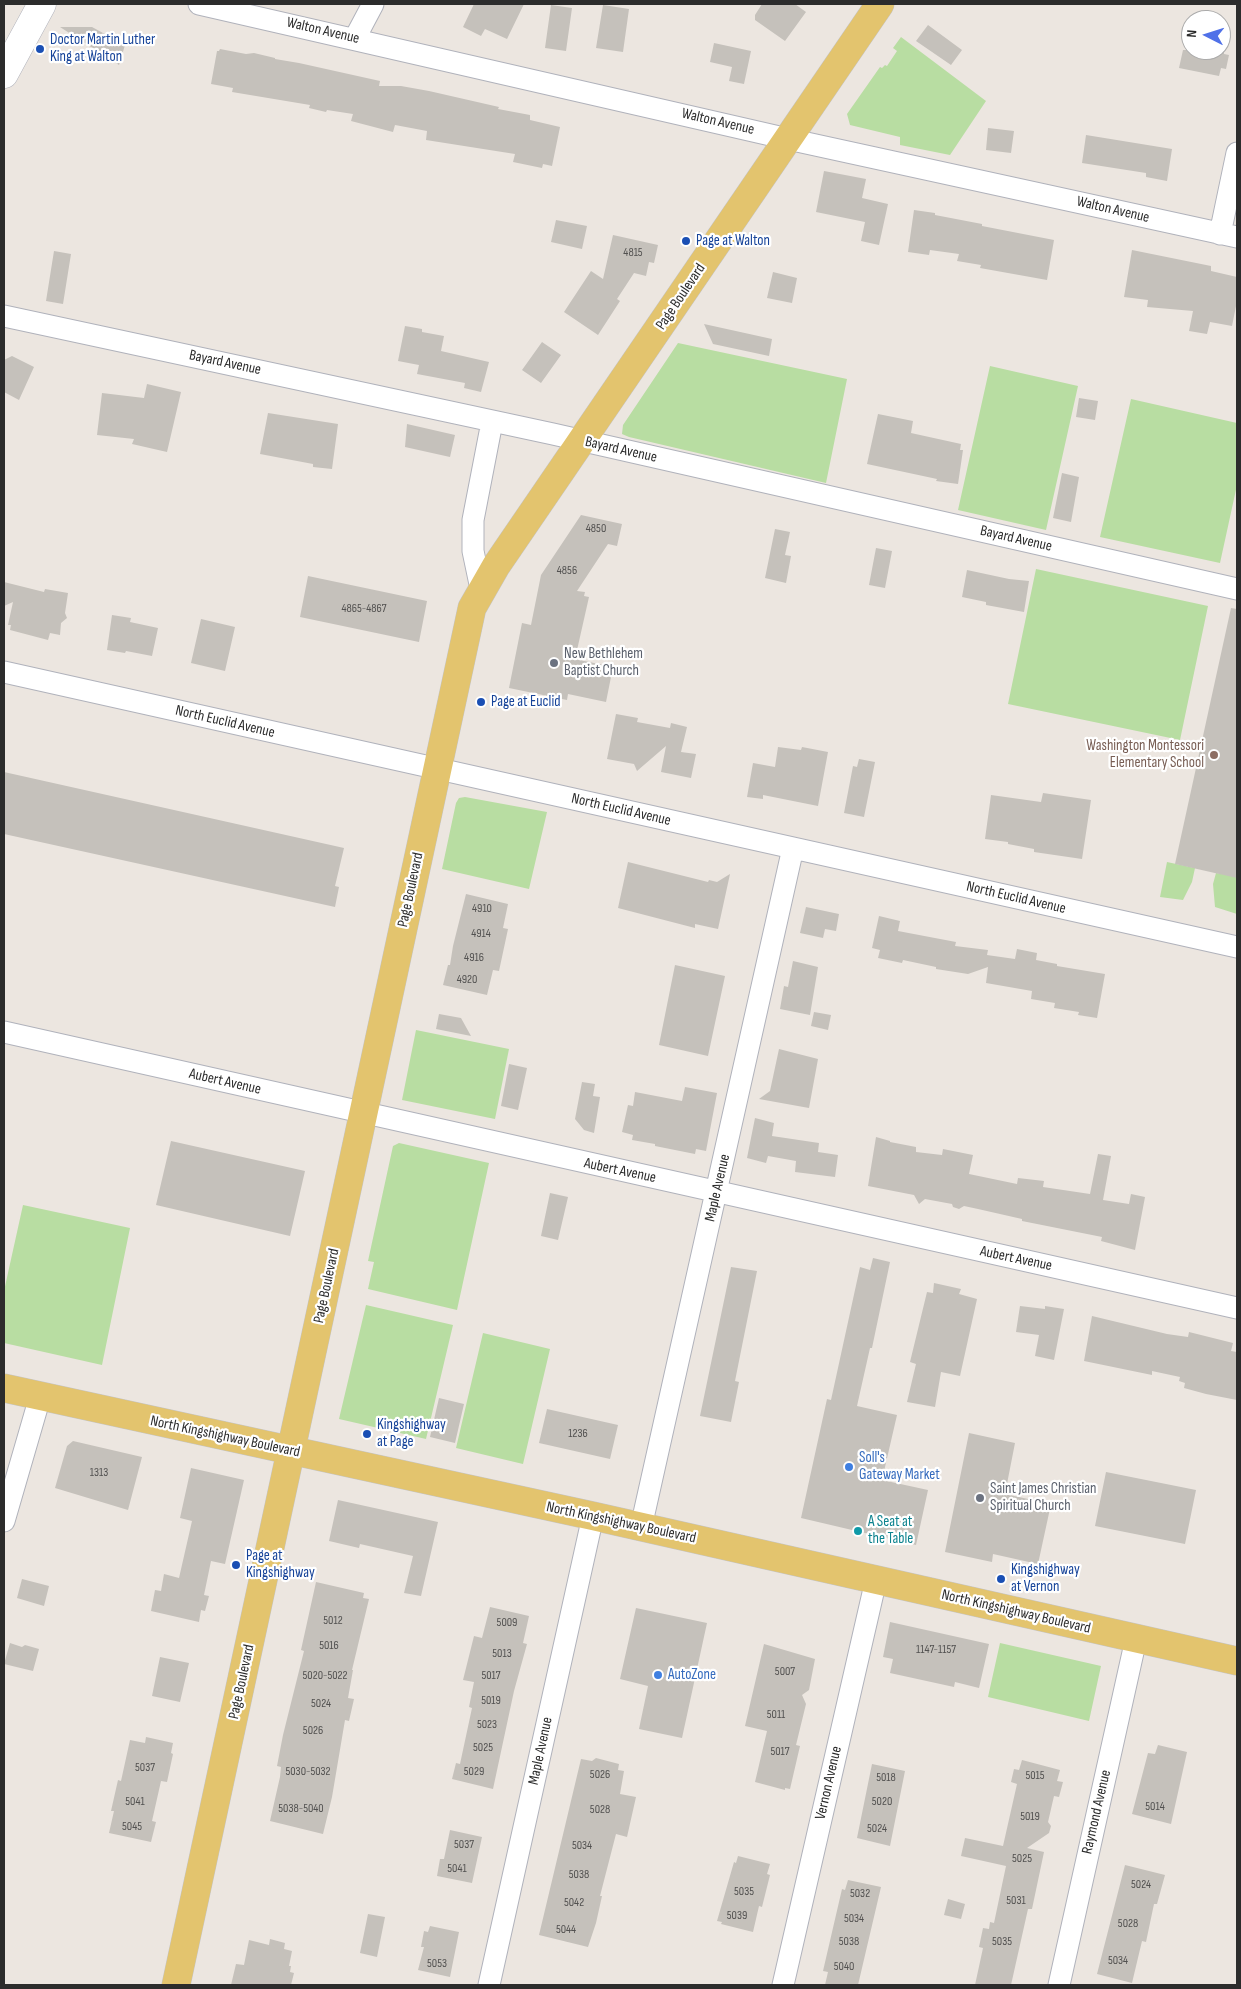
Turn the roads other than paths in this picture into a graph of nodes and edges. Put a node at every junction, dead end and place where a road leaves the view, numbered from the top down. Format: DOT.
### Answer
graph roads {
  1 [pos="42,4"];
  2 [pos="200,4"];
  3 [pos="373,4"];
  4 [pos="880,4"];
  5 [pos="355,38"];
  6 [pos="4,74"];
  7 [pos="788,139"];
  8 [pos="1237,153"];
  9 [pos="1228,235"];
  10 [pos="4,316"];
  11 [pos="492,422"];
  12 [pos="582,442"];
  13 [pos="481,589"];
  14 [pos="1237,589"];
  15 [pos="4,672"];
  16 [pos="437,769"];
  17 [pos="793,848"];
  18 [pos="1237,947"];
  19 [pos="4,1032"];
  20 [pos="363,1114"];
  21 [pos="717,1192"];
  22 [pos="1237,1308"];
  23 [pos="4,1388"];
  24 [pos="40,1397"];
  25 [pos="292,1452"];
  26 [pos="592,1516"];
  27 [pos="4,1522"];
  28 [pos="641,1527"];
  29 [pos="876,1580"];
  30 [pos="1136,1639"];
  31 [pos="1237,1661"];
  32 [pos="176,1985"];
  33 [pos="489,1985"];
  34 [pos="783,1985"];
  35 [pos="1059,1985"];
  1 -- 6 [label="main road"];
  2 -- 5 [label="street, Walton Avenue"];
  3 -- 5 [label="street"];
  4 -- 7 [label="main road, Page Boulevard"];
  5 -- 7 [label="street, Walton Avenue"];
  7 -- 9 [label="street, Walton Avenue"];
  7 -- 12 [label="main road, Page Boulevard"];
  8 -- 9 [label="street"];
  10 -- 11 [label="street, Bayard Avenue"];
  11 -- 12 [label="street, Bayard Avenue"];
  11 -- 13 [label="street"];
  12 -- 13 [label="main road, Page Boulevard"];
  12 -- 14 [label="street, Bayard Avenue"];
  13 -- 16 [label="main road, Page Boulevard"];
  15 -- 16 [label="street, North Euclid Avenue"];
  16 -- 17 [label="street, North Euclid Avenue"];
  16 -- 20 [label="main road, Page Boulevard"];
  17 -- 18 [label="street, North Euclid Avenue"];
  17 -- 21 [label="street, Maple Avenue"];
  19 -- 20 [label="street, Aubert Avenue"];
  20 -- 21 [label="street, Aubert Avenue"];
  20 -- 25 [label="main road, Page Boulevard"];
  21 -- 22 [label="street, Aubert Avenue"];
  21 -- 28 [label="street, Maple Avenue"];
  23 -- 24 [label="main road, North Kingshighway Boulevard"];
  24 -- 25 [label="main road, North Kingshighway Boulevard"];
  24 -- 27 [label="street"];
  25 -- 26 [label="main road, North Kingshighway Boulevard"];
  25 -- 32 [label="main road, Page Boulevard"];
  26 -- 28 [label="main road, North Kingshighway Boulevard"];
  26 -- 33 [label="street, Maple Avenue"];
  28 -- 29 [label="main road, North Kingshighway Boulevard"];
  29 -- 30 [label="main road, North Kingshighway Boulevard"];
  29 -- 34 [label="street, Vernon Avenue"];
  30 -- 31 [label="main road, North Kingshighway Boulevard"];
  30 -- 35 [label="street, Raymond Avenue"];
}
